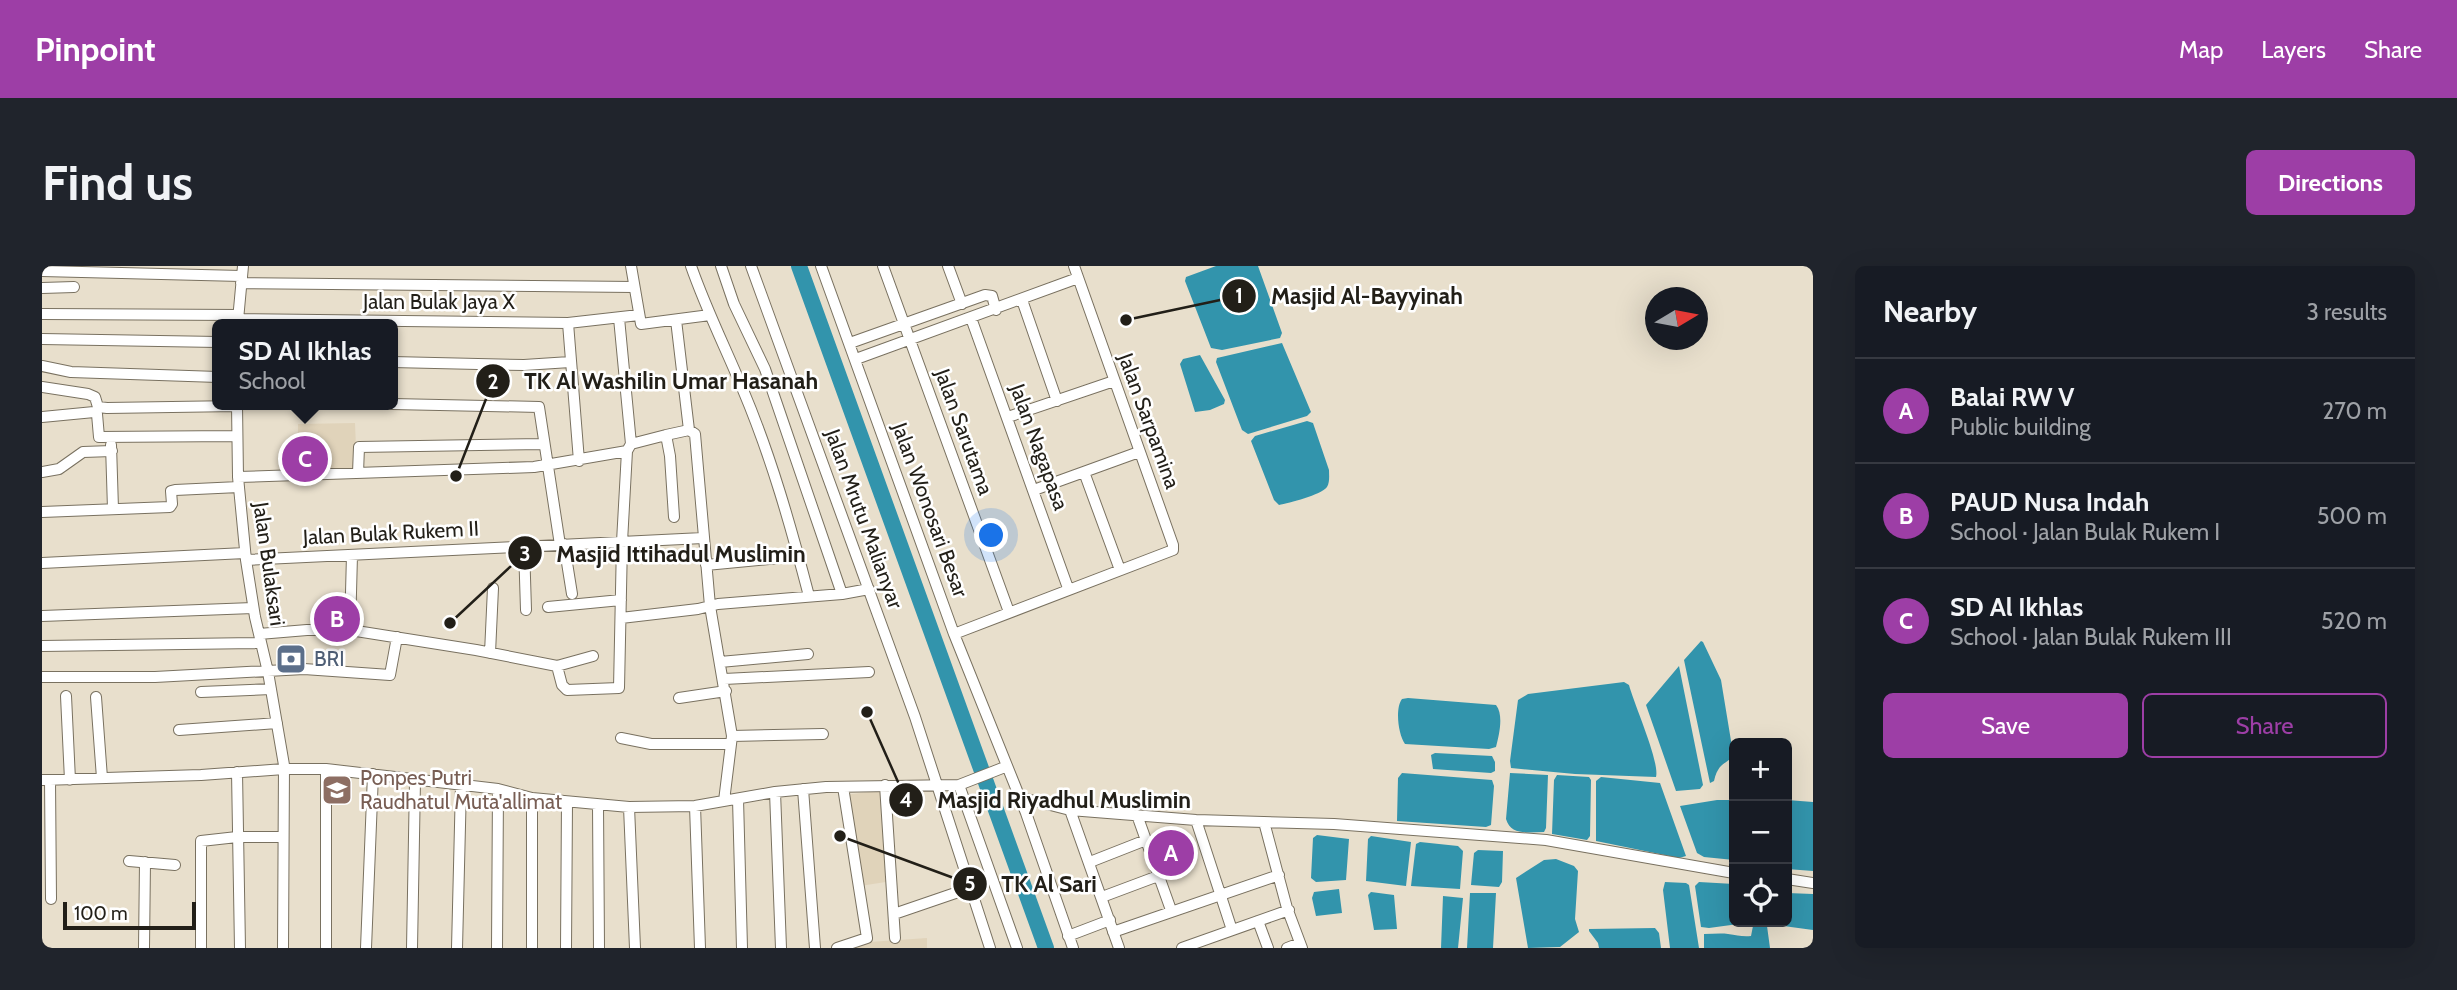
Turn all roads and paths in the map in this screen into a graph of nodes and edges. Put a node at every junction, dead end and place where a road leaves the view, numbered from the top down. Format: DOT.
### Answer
graph roads {
  1 [pos="631,266"];
  2 [pos="691,266"];
  3 [pos="721,266"];
  4 [pos="751,266"];
  5 [pos="821,266"];
  6 [pos="883,266"];
  7 [pos="948,266"];
  8 [pos="1074,266"];
  9 [pos="42,271"];
  10 [pos="242,275"];
  11 [pos="1078,278"];
  12 [pos="74,287"];
  13 [pos="634,287"];
  14 [pos="42,288"];
  15 [pos="1022,300"];
  16 [pos="962,304"];
  17 [pos="996,310"];
  18 [pos="42,314"];
  19 [pos="932,314"];
  20 [pos="639,315"];
  21 [pos="710,315"];
  22 [pos="619,318"];
  23 [pos="971,318"];
  24 [pos="238,319"];
  25 [pos="676,320"];
  26 [pos="398,321"];
  27 [pos="568,323"];
  28 [pos="903,324"];
  29 [pos="938,330"];
  30 [pos="42,339"];
  31 [pos="909,340"];
  32 [pos="212,342"];
  33 [pos="850,343"];
  34 [pos="856,359"];
  35 [pos="398,362"];
  36 [pos="570,362"];
  37 [pos="42,366"];
  38 [pos="212,377"];
  39 [pos="1114,381"];
  40 [pos="42,387"];
  41 [pos="1057,401"];
  42 [pos="398,404"];
  43 [pos="212,406"];
  44 [pos="237,410"];
  45 [pos="97,411"];
  46 [pos="42,417"];
  47 [pos="1008,417"];
  48 [pos="689,430"];
  49 [pos="666,435"];
  50 [pos="236,436"];
  51 [pos="111,437"];
  52 [pos="544,444"];
  53 [pos="629,448"];
  54 [pos="111,451"];
  55 [pos="1139,452"];
  56 [pos="579,461"];
  57 [pos="546,466"];
  58 [pos="42,472"];
  59 [pos="1084,472"];
  60 [pos="358,473"];
  61 [pos="239,482"];
  62 [pos="1034,490"];
  63 [pos="113,509"];
  64 [pos="42,512"];
  65 [pos="674,517"];
  66 [pos="703,538"];
  67 [pos="622,542"];
  68 [pos="562,545"];
  69 [pos="524,546"];
  70 [pos="352,555"];
  71 [pos="245,556"];
  72 [pos="779,558"];
  73 [pos="42,563"];
  74 [pos="706,565"];
  75 [pos="1120,570"];
  76 [pos="493,588"];
  77 [pos="1069,588"];
  78 [pos="869,589"];
  79 [pos="572,594"];
  80 [pos="842,594"];
  81 [pos="809,596"];
  82 [pos="621,600"];
  83 [pos="710,606"];
  84 [pos="548,607"];
  85 [pos="253,608"];
  86 [pos="526,610"];
  87 [pos="1009,612"];
  88 [pos="42,616"];
  89 [pos="621,618"];
  90 [pos="350,630"];
  91 [pos="954,634"];
  92 [pos="397,636"];
  93 [pos="260,638"];
  94 [pos="42,646"];
  95 [pos="490,653"];
  96 [pos="808,654"];
  97 [pos="593,656"];
  98 [pos="720,662"];
  99 [pos="557,666"];
  100 [pos="268,672"];
  101 [pos="869,672"];
  102 [pos="42,677"];
  103 [pos="724,679"];
  104 [pos="271,689"];
  105 [pos="726,691"];
  106 [pos="201,692"];
  107 [pos="65,696"];
  108 [pos="96,697"];
  109 [pos="679,698"];
  110 [pos="277,723"];
  111 [pos="178,730"];
  112 [pos="823,734"];
  113 [pos="621,738"];
  114 [pos="731,740"];
  115 [pos="284,764"];
  116 [pos="1005,767"];
  117 [pos="326,769"];
  118 [pos="237,772"];
  119 [pos="373,774"];
  120 [pos="102,778"];
  121 [pos="70,779"];
  122 [pos="46,780"];
  123 [pos="415,781"];
  124 [pos="961,784"];
  125 [pos="461,785"];
  126 [pos="885,785"];
  127 [pos="937,786"];
  128 [pos="844,787"];
  129 [pos="498,789"];
  130 [pos="803,789"];
  131 [pos="775,792"];
  132 [pos="725,795"];
  133 [pos="1019,797"];
  134 [pos="532,798"];
  135 [pos="738,799"];
  136 [pos="567,802"];
  137 [pos="598,806"];
  138 [pos="695,806"];
  139 [pos="629,807"];
  140 [pos="1070,810"];
  141 [pos="1137,815"];
  142 [pos="1196,820"];
  143 [pos="1265,822"];
  144 [pos="237,837"];
  145 [pos="283,837"];
  146 [pos="1146,840"];
  147 [pos="129,861"];
  148 [pos="145,862"];
  149 [pos="1090,862"];
  150 [pos="175,865"];
  151 [pos="1729,872"];
  152 [pos="1279,875"];
  153 [pos="1158,876"];
  154 [pos="1792,880"];
  155 [pos="1813,883"];
  156 [pos="970,888"];
  157 [pos="1221,895"];
  158 [pos="1102,897"];
  159 [pos="51,899"];
  160 [pos="1289,910"];
  161 [pos="1171,911"];
  162 [pos="894,914"];
  163 [pos="1110,920"];
  164 [pos="1258,921"];
  165 [pos="1232,930"];
  166 [pos="1114,932"];
  167 [pos="1069,936"];
  168 [pos="895,938"];
  169 [pos="1301,946"];
  170 [pos="144,948"];
  171 [pos="201,948"];
  172 [pos="240,948"];
  173 [pos="283,948"];
  174 [pos="326,948"];
  175 [pos="366,948"];
  176 [pos="412,948"];
  177 [pos="457,948"];
  178 [pos="497,948"];
  179 [pos="532,948"];
  180 [pos="566,948"];
  181 [pos="599,948"];
  182 [pos="635,948"];
  183 [pos="700,948"];
  184 [pos="742,948"];
  185 [pos="781,948"];
  186 [pos="815,948"];
  187 [pos="837,948"];
  188 [pos="990,948"];
  189 [pos="1017,948"];
  190 [pos="1073,948"];
  191 [pos="1119,948"];
  192 [pos="1182,948"];
  193 [pos="1268,948"];
  194 [pos="1287,948"];
  1 -- 13 [label="street"];
  2 -- 21 [label="street"];
  3 -- 80 [label="street"];
  4 -- 78 [label="street, Jalan Mrutu Malianyar"];
  5 -- 33 [label="street, Jalan Wonosari Besar"];
  6 -- 28 [label="street, Jalan Sarutama"];
  7 -- 16 [label="street"];
  8 -- 11 [label="street, Jalan Sarpamina"];
  9 -- 10 [label="street"];
  10 -- 13 [label="street"];
  10 -- 24 [label="street"];
  11 -- 15 [label="street"];
  11 -- 39 [label="street, Jalan Sarpamina"];
  12 -- 14 [label="street"];
  13 -- 20 [label="street"];
  15 -- 17 [label="street"];
  15 -- 41 [label="street"];
  16 -- 17 [label="street"];
  16 -- 19 [label="street"];
  17 -- 23 [label="street"];
  18 -- 24 [label="street, Jalan Bulak Jaya X"];
  19 -- 28 [label="street"];
  19 -- 29 [label="street"];
  20 -- 22 [label="street, Jalan Bulak Jaya X"];
  20 -- 25 [label="street"];
  21 -- 25 [label="street"];
  21 -- 81 [label="street"];
  22 -- 27 [label="street, Jalan Bulak Jaya X"];
  22 -- 53 [label="street"];
  23 -- 29 [label="street"];
  23 -- 47 [label="street, Jalan Nagapasa"];
  25 -- 48 [label="street"];
  26 -- 27 [label="street, Jalan Bulak Jaya X"];
  27 -- 36 [label="street"];
  28 -- 31 [label="street, Jalan Sarutama"];
  28 -- 33 [label="street"];
  29 -- 31 [label="street"];
  30 -- 32 [label="street"];
  31 -- 34 [label="street"];
  31 -- 87 [label="street, Jalan Sarutama"];
  33 -- 34 [label="street, Jalan Wonosari Besar"];
  34 -- 91 [label="street, Jalan Wonosari Besar"];
  35 -- 36 [label="street"];
  36 -- 56 [label="street"];
  37 -- 38 [label="street"];
  39 -- 41 [label="street"];
  39 -- 55 [label="street, Jalan Sarpamina"];
  40 -- 45 [label="street"];
  41 -- 47 [label="street"];
  42 -- 52 [label="street"];
  43 -- 45 [label="street"];
  44 -- 50 [label="street, Jalan Bulaksari"];
  45 -- 46 [label="street"];
  45 -- 51 [label="street"];
  47 -- 62 [label="street, Jalan Nagapasa"];
  48 -- 49 [label="street"];
  48 -- 66 [label="street"];
  49 -- 53 [label="street"];
  49 -- 65 [label="street"];
  50 -- 51 [label="street"];
  50 -- 61 [label="street, Jalan Bulaksari"];
  51 -- 54 [label="street"];
  52 -- 57 [label="street"];
  52 -- 60 [label="street"];
  53 -- 56 [label="street"];
  53 -- 67 [label="street"];
  54 -- 58 [label="street"];
  54 -- 63 [label="street"];
  55 -- 59 [label="street"];
  55 -- 75 [label="street, Jalan Sarpamina"];
  56 -- 57 [label="street"];
  57 -- 60 [label="street"];
  57 -- 68 [label="street"];
  59 -- 62 [label="street"];
  59 -- 75 [label="street"];
  60 -- 61 [label="street"];
  61 -- 63 [label="street"];
  61 -- 71 [label="street, Jalan Bulaksari"];
  62 -- 77 [label="street, Jalan Nagapasa"];
  63 -- 64 [label="street"];
  66 -- 67 [label="street, Jalan Bulak Rukem II"];
  66 -- 74 [label="street"];
  67 -- 68 [label="street, Jalan Bulak Rukem II"];
  67 -- 82 [label="street"];
  68 -- 69 [label="street, Jalan Bulak Rukem II"];
  68 -- 79 [label="street"];
  69 -- 70 [label="street, Jalan Bulak Rukem II"];
  69 -- 86 [label="street"];
  70 -- 71 [label="street, Jalan Bulak Rukem II"];
  70 -- 90 [label="street"];
  71 -- 73 [label="street, Jalan Bulak Rukem II"];
  71 -- 85 [label="street, Jalan Bulaksari"];
  72 -- 74 [label="street"];
  74 -- 83 [label="street"];
  75 -- 77 [label="street"];
  76 -- 95 [label="street"];
  77 -- 87 [label="street"];
  78 -- 80 [label="street"];
  78 -- 127 [label="street, Jalan Mrutu Malianyar"];
  80 -- 81 [label="street"];
  81 -- 83 [label="street"];
  82 -- 84 [label="street"];
  82 -- 89 [label="street"];
  83 -- 89 [label="street"];
  83 -- 98 [label="street"];
  85 -- 88 [label="street"];
  85 -- 93 [label="street, Jalan Bulaksari"];
  87 -- 91 [label="street"];
  89 -- 99 [label="street"];
  90 -- 92 [label="street"];
  90 -- 93 [label="street"];
  91 -- 116 [label="street, Jalan Wonosari Besar"];
  92 -- 95 [label="street"];
  92 -- 100 [label="street"];
  93 -- 94 [label="street"];
  93 -- 100 [label="street, Jalan Bulaksari"];
  95 -- 99 [label="street"];
  96 -- 98 [label="street"];
  97 -- 99 [label="street"];
  98 -- 103 [label="street"];
  100 -- 102 [label="street"];
  100 -- 104 [label="street, Jalan Bulaksari"];
  101 -- 103 [label="street"];
  103 -- 105 [label="street"];
  104 -- 106 [label="street"];
  104 -- 110 [label="street, Jalan Bulaksari"];
  105 -- 109 [label="street"];
  105 -- 114 [label="street"];
  107 -- 121 [label="street"];
  108 -- 120 [label="street"];
  110 -- 111 [label="street"];
  110 -- 115 [label="street, Jalan Bulaksari"];
  112 -- 114 [label="street"];
  113 -- 114 [label="street"];
  114 -- 132 [label="street"];
  115 -- 117 [label="street"];
  115 -- 118 [label="street"];
  115 -- 145 [label="street, Jalan Bulaksari"];
  116 -- 124 [label="street"];
  116 -- 133 [label="street, Jalan Wonosari Besar"];
  117 -- 119 [label="street"];
  117 -- 174 [label="street"];
  118 -- 120 [label="street"];
  118 -- 144 [label="street"];
  119 -- 123 [label="street"];
  119 -- 175 [label="street"];
  120 -- 121 [label="street"];
  121 -- 122 [label="street"];
  122 -- 159 [label="street"];
  123 -- 125 [label="street"];
  123 -- 176 [label="street"];
  124 -- 127 [label="street"];
  124 -- 189 [label="street"];
  125 -- 129 [label="street"];
  125 -- 177 [label="street"];
  126 -- 127 [label="street"];
  126 -- 128 [label="street"];
  126 -- 162 [label="street"];
  127 -- 156 [label="street, Jalan Mrutu Malianyar"];
  128 -- 130 [label="street"];
  128 -- 187 [label="street"];
  129 -- 134 [label="street"];
  129 -- 178 [label="street"];
  130 -- 131 [label="street"];
  130 -- 186 [label="street"];
  131 -- 135 [label="street"];
  131 -- 185 [label="street"];
  132 -- 135 [label="street"];
  132 -- 138 [label="street"];
  133 -- 140 [label="street"];
  133 -- 167 [label="street, Jalan Wonosari Besar"];
  134 -- 136 [label="street"];
  134 -- 179 [label="street"];
  135 -- 184 [label="street"];
  136 -- 137 [label="street"];
  136 -- 180 [label="street"];
  137 -- 139 [label="street"];
  137 -- 181 [label="street"];
  138 -- 139 [label="street"];
  138 -- 183 [label="street"];
  139 -- 182 [label="street"];
  140 -- 141 [label="street"];
  140 -- 149 [label="street"];
  141 -- 142 [label="street"];
  141 -- 146 [label="street"];
  142 -- 143 [label="street"];
  142 -- 157 [label="street"];
  143 -- 151 [label="street"];
  143 -- 152 [label="street"];
  144 -- 145 [label="street"];
  144 -- 171 [label="street"];
  144 -- 172 [label="street"];
  145 -- 173 [label="street, Jalan Bulaksari"];
  146 -- 149 [label="street"];
  146 -- 153 [label="street"];
  147 -- 148 [label="street"];
  148 -- 150 [label="street"];
  148 -- 170 [label="street"];
  149 -- 158 [label="street"];
  152 -- 157 [label="street"];
  152 -- 160 [label="street"];
  153 -- 158 [label="street"];
  153 -- 161 [label="street"];
  154 -- 155 [label="street"];
  156 -- 162 [label="street"];
  156 -- 188 [label="street, Jalan Mrutu Malianyar"];
  157 -- 161 [label="street"];
  157 -- 165 [label="street"];
  158 -- 163 [label="street"];
  160 -- 164 [label="street"];
  160 -- 169 [label="street"];
  161 -- 166 [label="street"];
  162 -- 168 [label="street"];
  163 -- 166 [label="street"];
  163 -- 167 [label="street"];
  164 -- 165 [label="street"];
  164 -- 193 [label="street"];
  165 -- 192 [label="street"];
  166 -- 191 [label="street"];
  167 -- 190 [label="street, Jalan Wonosari Besar"];
  169 -- 194 [label="street"];
}
